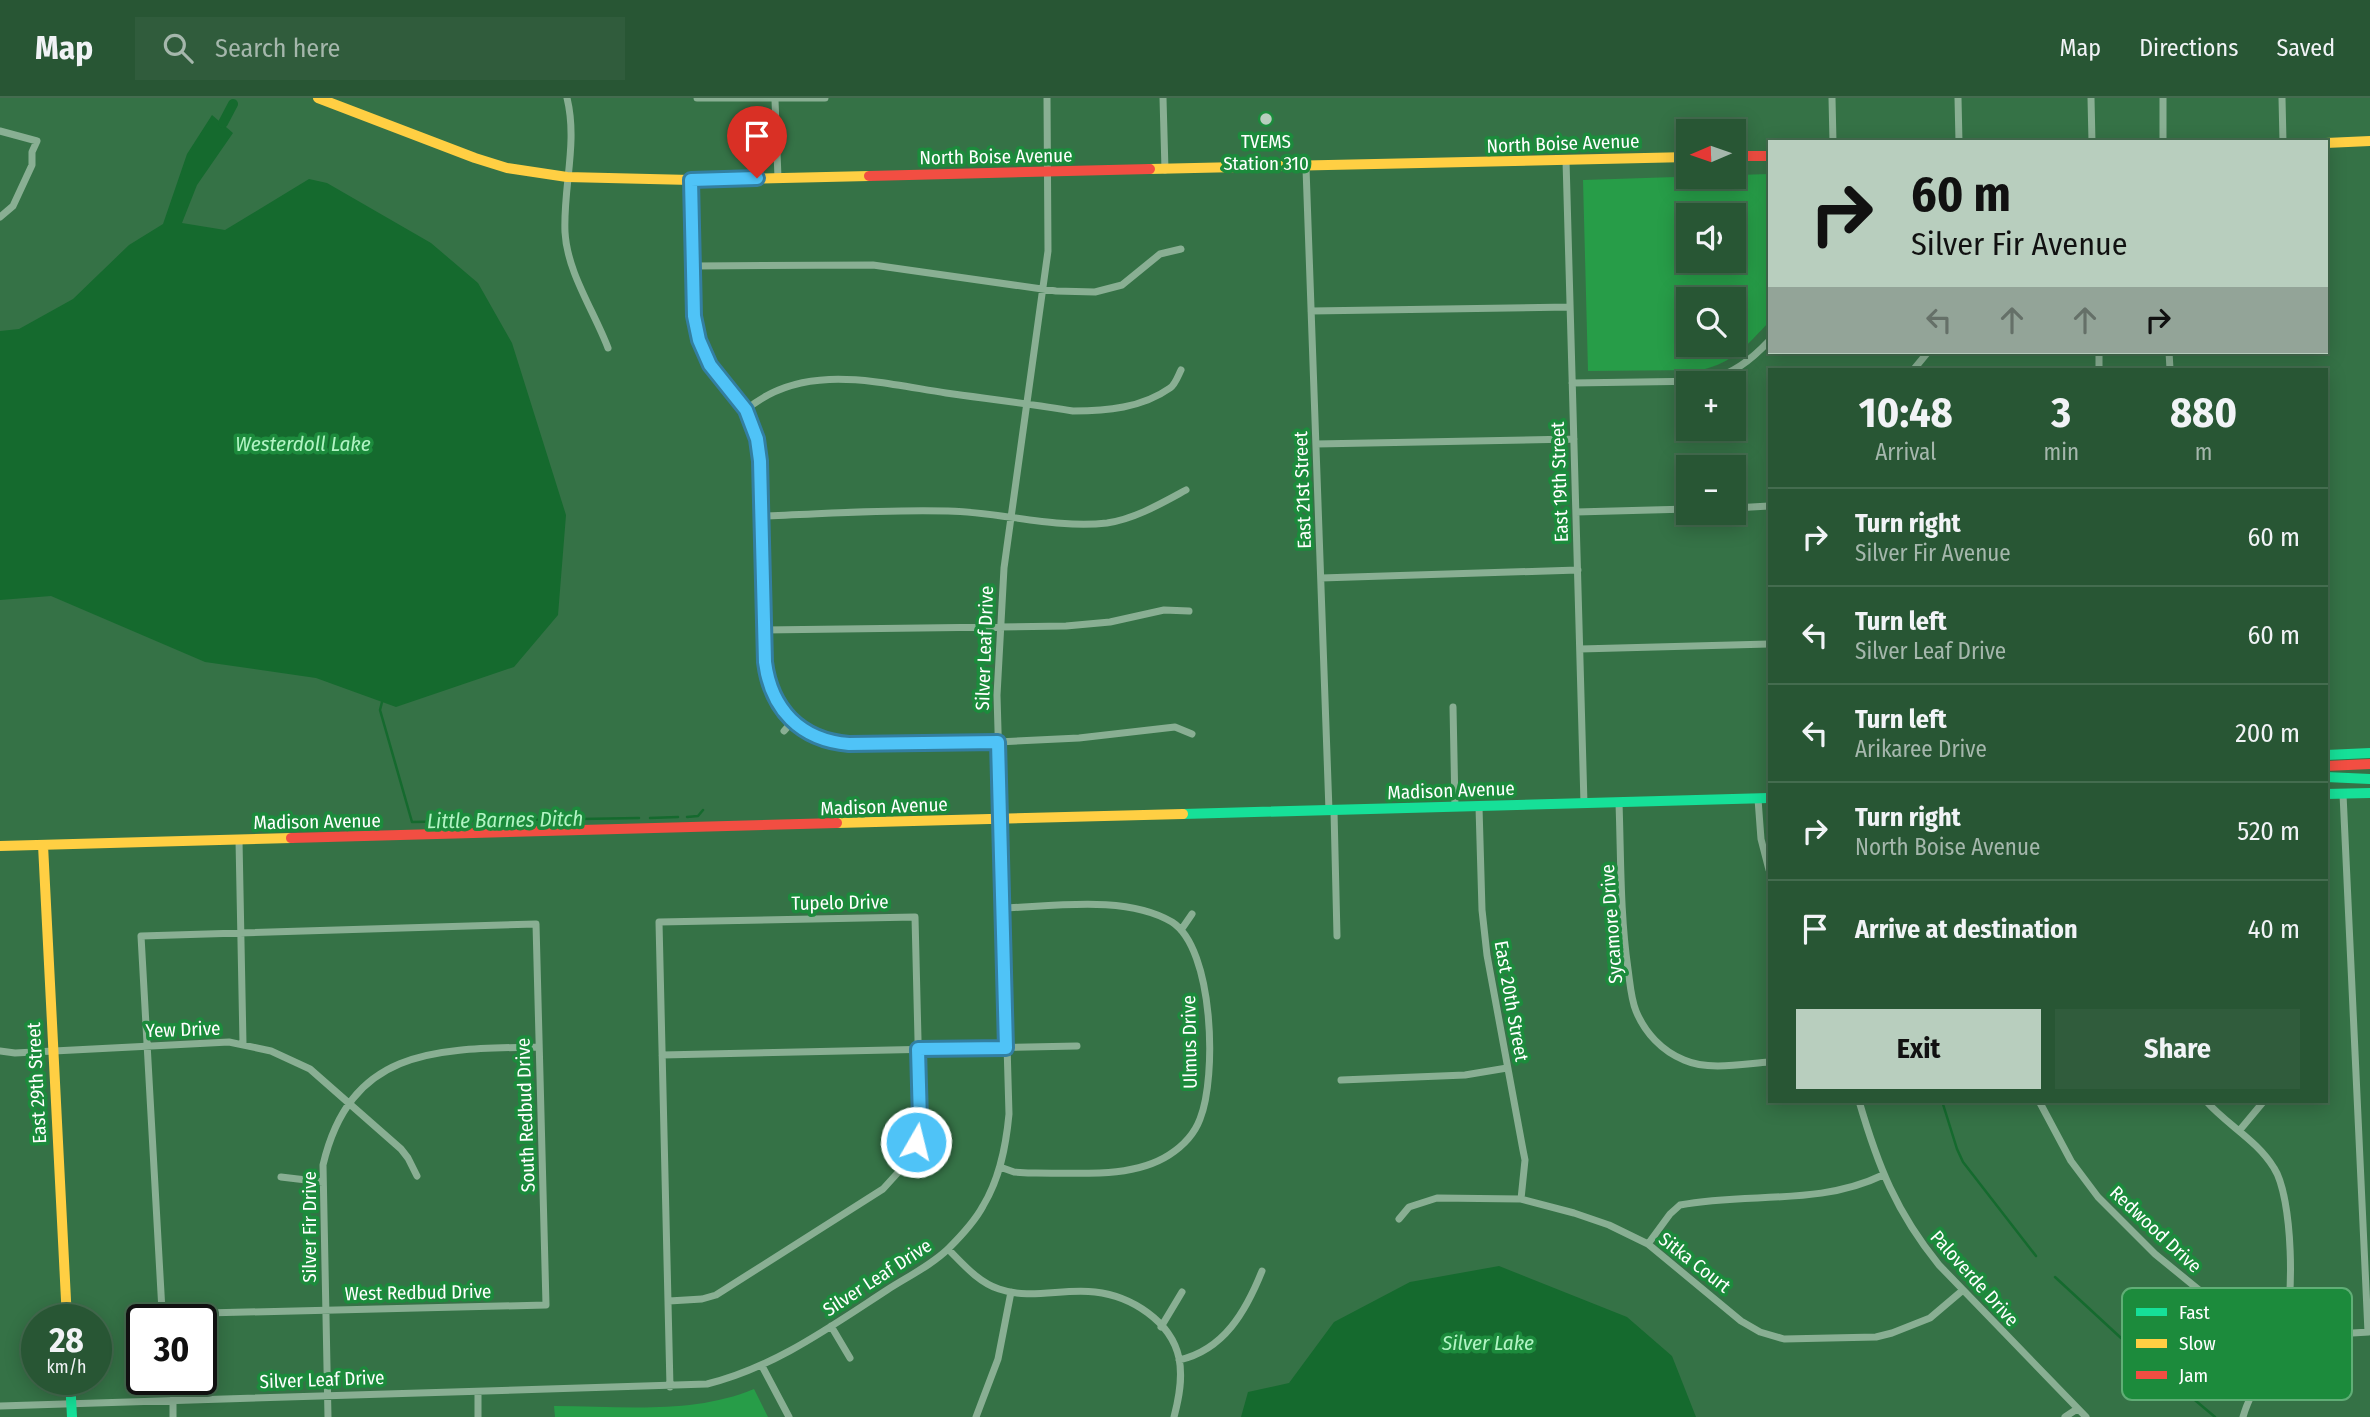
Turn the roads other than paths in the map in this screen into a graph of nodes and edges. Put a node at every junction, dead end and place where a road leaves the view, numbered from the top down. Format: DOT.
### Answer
graph roads {
  1 [pos="318,98"];
  2 [pos="567,98"];
  3 [pos="697,98"];
  4 [pos="825,98"];
  5 [pos="1047,98"];
  6 [pos="1163,98"];
  7 [pos="1832,98"];
  8 [pos="1958,98"];
  9 [pos="2091,98"];
  10 [pos="2163,98"];
  11 [pos="2282,98"];
  12 [pos="775,100"];
  13 [pos="0,131"];
  14 [pos="1833,140"];
  15 [pos="1959,140"];
  16 [pos="2092,140"];
  17 [pos="2163,140"];
  18 [pos="2283,140"];
  19 [pos="2370,142"];
  20 [pos="2328,143"];
  21 [pos="1746,156"];
  22 [pos="1768,156"];
  23 [pos="1676,157"];
  24 [pos="1566,160"];
  25 [pos="1306,168"];
  26 [pos="1165,170"];
  27 [pos="1048,173"];
  28 [pos="567,177"];
  29 [pos="778,178"];
  30 [pos="691,180"];
  31 [pos="0,217"];
  32 [pos="1181,249"];
  33 [pos="693,266"];
  34 [pos="1044,289"];
  35 [pos="1570,307"];
  36 [pos="1311,312"];
  37 [pos="1768,342"];
  38 [pos="608,348"];
  39 [pos="1926,354"];
  40 [pos="1915,368"];
  41 [pos="1181,370"];
  42 [pos="1572,383"];
  43 [pos="1027,403"];
  44 [pos="746,410"];
  45 [pos="1574,439"];
  46 [pos="1316,444"];
  47 [pos="1186,491"];
  48 [pos="1768,506"];
  49 [pos="1746,507"];
  50 [pos="1676,509"];
  51 [pos="1576,512"];
  52 [pos="761,516"];
  53 [pos="1013,516"];
  54 [pos="1578,570"];
  55 [pos="1321,578"];
  56 [pos="1189,611"];
  57 [pos="1000,626"];
  58 [pos="764,630"];
  59 [pos="1768,644"];
  60 [pos="1580,649"];
  61 [pos="1453,707"];
  62 [pos="792,722"];
  63 [pos="784,731"];
  64 [pos="1192,734"];
  65 [pos="998,742"];
  66 [pos="2370,752"];
  67 [pos="2328,755"];
  68 [pos="2370,764"];
  69 [pos="2328,766"];
  70 [pos="2328,777"];
  71 [pos="2370,779"];
  72 [pos="2370,793"];
  73 [pos="2328,794"];
  74 [pos="2343,794"];
  75 [pos="1763,799"];
  76 [pos="1619,803"];
  77 [pos="1584,804"];
  78 [pos="1455,807"];
  79 [pos="1479,807"];
  80 [pos="1331,811"];
  81 [pos="1001,821"];
  82 [pos="239,840"];
  83 [pos="43,845"];
  84 [pos="0,846"];
  85 [pos="1768,866"];
  86 [pos="1004,908"];
  87 [pos="1192,914"];
  88 [pos="1181,930"];
  89 [pos="241,932"];
  90 [pos="1337,936"];
  91 [pos="243,1044"];
  92 [pos="147,1045"];
  93 [pos="1077,1046"];
  94 [pos="539,1047"];
  95 [pos="1006,1048"];
  96 [pos="918,1049"];
  97 [pos="0,1051"];
  98 [pos="52,1051"];
  99 [pos="662,1055"];
  100 [pos="1768,1062"];
  101 [pos="1507,1068"];
  102 [pos="1341,1080"];
  103 [pos="1860,1103"];
  104 [pos="2040,1103"];
  105 [pos="2208,1103"];
  106 [pos="2262,1103"];
  107 [pos="350,1104"];
  108 [pos="2239,1131"];
  109 [pos="1000,1167"];
  110 [pos="1884,1175"];
  111 [pos="417,1176"];
  112 [pos="281,1177"];
  113 [pos="323,1182"];
  114 [pos="1521,1199"];
  115 [pos="1399,1219"];
  116 [pos="1648,1244"];
  117 [pos="948,1249"];
  118 [pos="1262,1271"];
  119 [pos="2197,1288"];
  120 [pos="2291,1288"];
  121 [pos="1963,1290"];
  122 [pos="1011,1292"];
  123 [pos="1182,1292"];
  124 [pos="669,1301"];
  125 [pos="66,1304"];
  126 [pos="546,1304"];
  127 [pos="325,1310"];
  128 [pos="831,1326"];
  129 [pos="1161,1327"];
  130 [pos="2369,1332"];
  131 [pos="850,1358"];
  132 [pos="1179,1360"];
  133 [pos="762,1366"];
  134 [pos="670,1387"];
  135 [pos="478,1392"];
  136 [pos="327,1394"];
  137 [pos="71,1395"];
  138 [pos="173,1400"];
  139 [pos="2251,1400"];
  140 [pos="72,1404"];
  141 [pos="0,1406"];
  142 [pos="2077,1409"];
  143 [pos="72,1417"];
  144 [pos="173,1417"];
  145 [pos="328,1417"];
  146 [pos="478,1417"];
  147 [pos="789,1417"];
  148 [pos="976,1417"];
  149 [pos="1174,1417"];
  150 [pos="2065,1417"];
  151 [pos="2086,1417"];
  152 [pos="2242,1417"];
  1 -- 28 [label="main road, North Boise Avenue"];
  2 -- 28 [label="street"];
  3 -- 12 [label="street"];
  4 -- 12 [label="street"];
  5 -- 27 [label="street, Silver Leaf Drive"];
  6 -- 26 [label="street"];
  7 -- 14 [label="street"];
  8 -- 15 [label="street"];
  9 -- 16 [label="street"];
  10 -- 17 [label="street"];
  11 -- 18 [label="street"];
  12 -- 29 [label="street"];
  13 -- 31 [label="street"];
  19 -- 20 [label="main road"];
  21 -- 22 [label="main road"];
  23 -- 24 [label="main road, North Boise Avenue"];
  24 -- 25 [label="main road, North Boise Avenue"];
  24 -- 35 [label="street, East 19th Street"];
  25 -- 26 [label="main road, North Boise Avenue"];
  25 -- 36 [label="street, East 21st Street"];
  26 -- 27 [label="main road, North Boise Avenue"];
  27 -- 29 [label="main road, North Boise Avenue"];
  27 -- 34 [label="street, Silver Leaf Drive"];
  28 -- 30 [label="main road, North Boise Avenue"];
  28 -- 38 [label="street"];
  29 -- 30 [label="main road, North Boise Avenue"];
  30 -- 33 [label="street"];
  32 -- 34 [label="street"];
  33 -- 34 [label="street"];
  33 -- 44 [label="street"];
  34 -- 43 [label="street, Silver Leaf Drive"];
  35 -- 36 [label="street"];
  35 -- 42 [label="street, East 19th Street"];
  36 -- 46 [label="street, East 21st Street"];
  37 -- 42 [label="street"];
  39 -- 40 [label="street"];
  41 -- 43 [label="street"];
  42 -- 45 [label="street, East 19th Street"];
  43 -- 44 [label="street"];
  43 -- 53 [label="street, Silver Leaf Drive"];
  44 -- 52 [label="street"];
  45 -- 46 [label="street"];
  45 -- 51 [label="street, East 19th Street"];
  46 -- 55 [label="street, East 21st Street"];
  47 -- 53 [label="street"];
  48 -- 49 [label="street"];
  50 -- 51 [label="street"];
  51 -- 54 [label="street, East 19th Street"];
  52 -- 53 [label="street"];
  52 -- 58 [label="street"];
  53 -- 57 [label="street, Silver Leaf Drive"];
  54 -- 55 [label="street"];
  54 -- 60 [label="street, East 19th Street"];
  55 -- 80 [label="street, East 21st Street"];
  56 -- 57 [label="street"];
  57 -- 58 [label="street"];
  57 -- 65 [label="street, Silver Leaf Drive"];
  58 -- 62 [label="street"];
  59 -- 60 [label="street"];
  60 -- 77 [label="street, East 19th Street"];
  61 -- 78 [label="street"];
  62 -- 63 [label="street"];
  62 -- 65 [label="street"];
  64 -- 65 [label="street"];
  65 -- 81 [label="street, Silver Leaf Drive"];
  66 -- 67 [label="main road"];
  68 -- 69 [label="main road"];
  70 -- 71 [label="main road"];
  72 -- 74 [label="main road"];
  73 -- 74 [label="main road"];
  74 -- 130 [label="street"];
  75 -- 76 [label="main road, Madison Avenue"];
  75 -- 85 [label="street"];
  76 -- 77 [label="main road, Madison Avenue"];
  76 -- 100 [label="street, Sycamore Drive"];
  77 -- 79 [label="main road, Madison Avenue"];
  78 -- 79 [label="main road, Madison Avenue"];
  78 -- 80 [label="main road, Madison Avenue"];
  79 -- 101 [label="street, East 20th Street"];
  80 -- 81 [label="main road, Madison Avenue"];
  80 -- 90 [label="street, East 21st Street"];
  81 -- 82 [label="main road, Madison Avenue"];
  81 -- 86 [label="street, Silver Leaf Drive"];
  82 -- 83 [label="main road, Madison Avenue"];
  82 -- 89 [label="street"];
  83 -- 84 [label="main road, Madison Avenue"];
  83 -- 98 [label="main road, East 29th Street"];
  86 -- 88 [label="street"];
  86 -- 95 [label="street, Silver Leaf Drive"];
  87 -- 88 [label="street"];
  88 -- 109 [label="street, Ulmus Drive"];
  89 -- 91 [label="street"];
  89 -- 92 [label="street"];
  89 -- 94 [label="street, South Redbud Drive"];
  91 -- 92 [label="street, Yew Drive"];
  91 -- 107 [label="street, Yew Drive"];
  92 -- 98 [label="street, Yew Drive"];
  92 -- 127 [label="street, West Redbud Drive"];
  93 -- 95 [label="street"];
  94 -- 107 [label="street, Silver Fir Drive"];
  94 -- 126 [label="street, South Redbud Drive"];
  95 -- 96 [label="street"];
  95 -- 109 [label="street, Silver Leaf Drive"];
  96 -- 99 [label="street"];
  96 -- 99 [label="street, Tupelo Drive"];
  96 -- 124 [label="street, Tupelo Drive"];
  97 -- 98 [label="street, Yew Drive"];
  98 -- 125 [label="main road, East 29th Street"];
  99 -- 124 [label="street, Tupelo Drive"];
  101 -- 102 [label="street"];
  101 -- 114 [label="street, East 20th Street"];
  103 -- 110 [label="street, Paloverde Drive"];
  104 -- 119 [label="street, Redwood Drive"];
  105 -- 108 [label="street"];
  106 -- 108 [label="street"];
  107 -- 111 [label="street, Yew Drive"];
  107 -- 113 [label="street, Silver Fir Drive"];
  108 -- 120 [label="street"];
  109 -- 117 [label="street, Silver Leaf Drive"];
  110 -- 116 [label="street"];
  110 -- 121 [label="street, Paloverde Drive"];
  112 -- 113 [label="street"];
  113 -- 127 [label="street, Silver Fir Drive"];
  114 -- 115 [label="street, Sitka Court"];
  114 -- 116 [label="street, Sitka Court"];
  116 -- 121 [label="street, Sitka Court"];
  117 -- 122 [label="street"];
  117 -- 128 [label="street, Silver Leaf Drive"];
  118 -- 132 [label="street"];
  121 -- 142 [label="street, Paloverde Drive"];
  122 -- 129 [label="street"];
  122 -- 148 [label="street"];
  123 -- 129 [label="street"];
  124 -- 134 [label="street, Tupelo Drive"];
  126 -- 127 [label="street, West Redbud Drive"];
  127 -- 136 [label="street, Silver Fir Drive"];
  128 -- 131 [label="street"];
  128 -- 133 [label="street, Silver Leaf Drive"];
  129 -- 132 [label="street"];
  132 -- 149 [label="street"];
  133 -- 134 [label="street, Silver Leaf Drive"];
  133 -- 147 [label="street"];
  134 -- 135 [label="street, Silver Leaf Drive"];
  135 -- 136 [label="street, Silver Leaf Drive"];
  135 -- 146 [label="street"];
  136 -- 138 [label="street, Silver Leaf Drive"];
  136 -- 145 [label="street, Silver Fir Drive"];
  137 -- 140 [label="main road"];
  138 -- 140 [label="street, Silver Leaf Drive"];
  138 -- 144 [label="street"];
  139 -- 152 [label="street"];
  140 -- 141 [label="street, Silver Leaf Drive"];
  140 -- 143 [label="main road"];
  142 -- 150 [label="street"];
  142 -- 151 [label="street, Paloverde Drive"];
}
